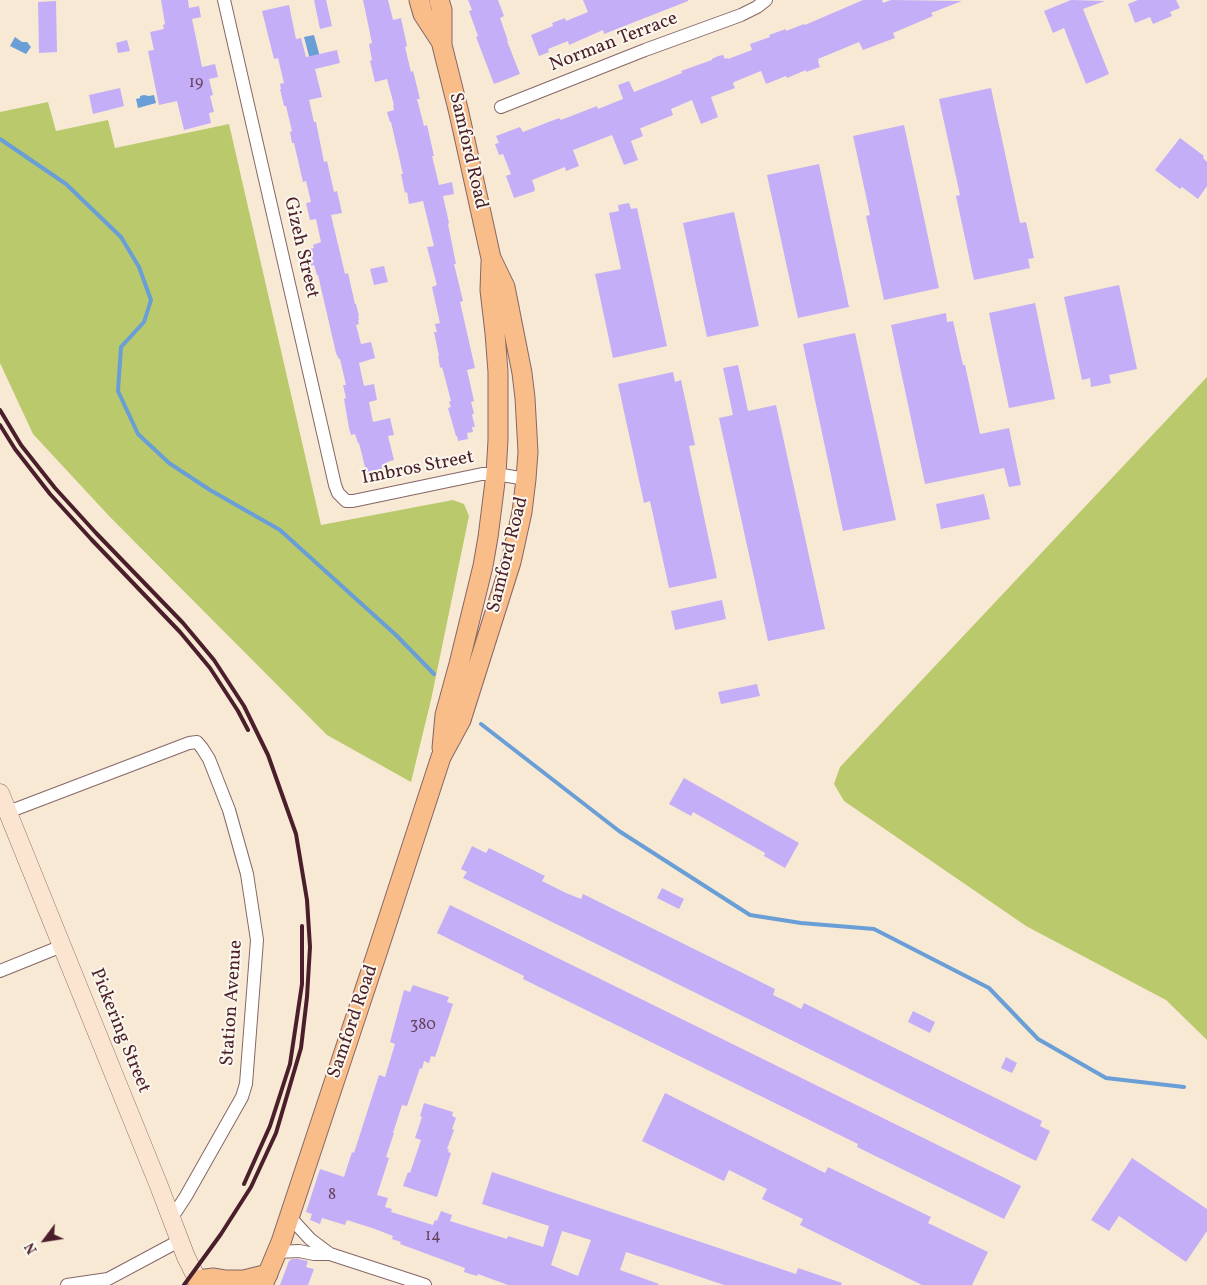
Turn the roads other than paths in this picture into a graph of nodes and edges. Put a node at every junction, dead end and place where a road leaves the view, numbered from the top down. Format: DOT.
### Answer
graph roads {
  1 [pos="224,0"];
  2 [pos="418,0"];
  3 [pos="439,0"];
  4 [pos="766,0"];
  5 [pos="442,44"];
  6 [pos="501,107"];
  7 [pos="491,258"];
  8 [pos="496,474"];
  9 [pos="526,479"];
  10 [pos="346,501"];
  11 [pos="441,757"];
  12 [pos="0,793"];
  13 [pos="8,812"];
  14 [pos="62,946"];
  15 [pos="0,971"];
  16 [pos="289,1216"];
  17 [pos="171,1219"];
  18 [pos="179,1241"];
  19 [pos="277,1252"];
  20 [pos="330,1254"];
  21 [pos="266,1280"];
  22 [pos="109,1282"];
  23 [pos="198,1283"];
  24 [pos="67,1285"];
  25 [pos="426,1285"];
  1 -- 10 [label="street, Gizeh Street"];
  2 -- 5 [label="main road, Samford Road"];
  3 -- 5 [label="main road, Samford Road"];
  4 -- 6 [label="street, Norman Terrace"];
  5 -- 7 [label="main road, Samford Road"];
  7 -- 8 [label="main road, Samford Road"];
  7 -- 9 [label="main road, Samford Road"];
  8 -- 9 [label="street, Imbros Street"];
  8 -- 10 [label="street, Imbros Street"];
  8 -- 11 [label="main road, Samford Road"];
  9 -- 11 [label="main road, Samford Road"];
  11 -- 16 [label="main road, Samford Road"];
  12 -- 13 [label="main road, Pickering Street"];
  13 -- 14 [label="main road, Pickering Street"];
  13 -- 17 [label="street, Station Avenue"];
  14 -- 15 [label="street"];
  14 -- 17 [label="main road, Pickering Street"];
  16 -- 19 [label="main road, Samford Road"];
  16 -- 20 [label="street"];
  17 -- 18 [label="main road, Pickering Street"];
  18 -- 22 [label="street"];
  18 -- 23 [label="main road, Pickering Street"];
  19 -- 20 [label="street"];
  19 -- 21 [label="main road, Samford Road"];
  20 -- 25 [label="street"];
  21 -- 23 [label="main road"];
  22 -- 24 [label="street"];
}
